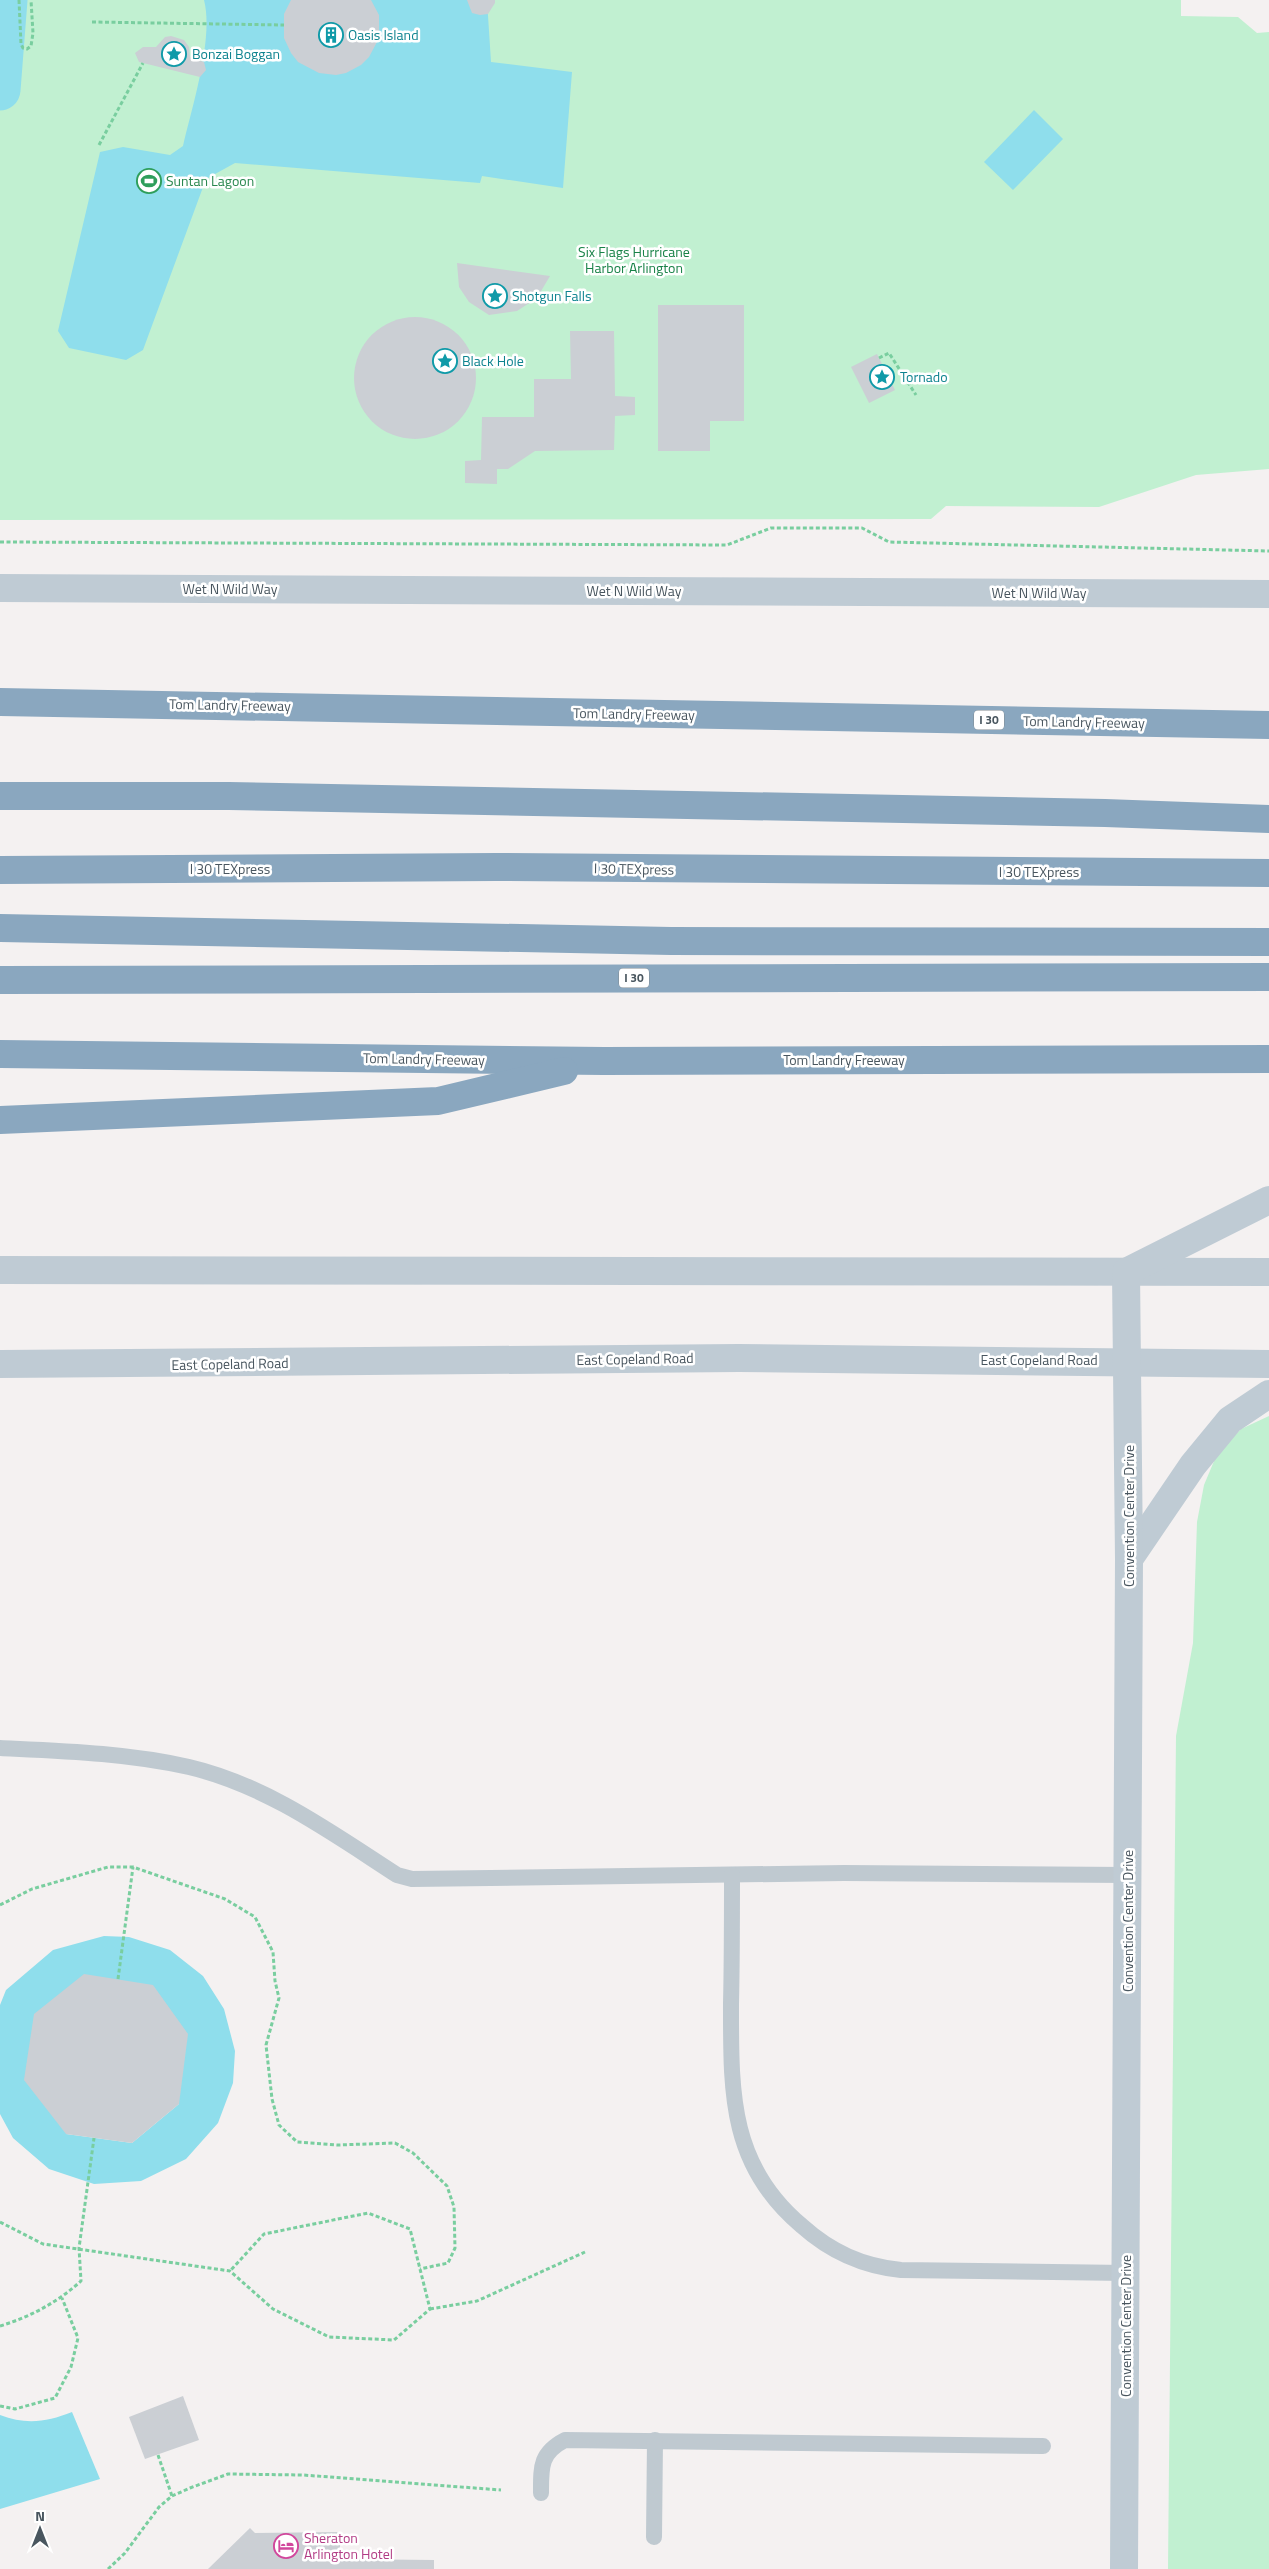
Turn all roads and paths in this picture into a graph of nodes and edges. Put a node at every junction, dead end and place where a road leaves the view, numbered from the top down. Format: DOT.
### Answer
graph roads {
  1 [pos="18,0"];
  2 [pos="31,0"];
  3 [pos="92,22"];
  4 [pos="284,25"];
  5 [pos="143,63"];
  6 [pos="99,145"];
  7 [pos="879,358"];
  8 [pos="916,395"];
  9 [pos="0,542"];
  10 [pos="1269,550"];
  11 [pos="0,588"];
  12 [pos="1269,594"];
  13 [pos="0,702"];
  14 [pos="1269,725"];
  15 [pos="0,796"];
  16 [pos="1269,819"];
  17 [pos="0,870"];
  18 [pos="1269,873"];
  19 [pos="0,928"];
  20 [pos="1269,942"];
  21 [pos="1269,977"];
  22 [pos="0,980"];
  23 [pos="0,1054"];
  24 [pos="1269,1059"];
  25 [pos="604,1061"];
  26 [pos="0,1120"];
  27 [pos="1269,1200"];
  28 [pos="0,1270"];
  29 [pos="1126,1272"];
  30 [pos="1269,1272"];
  31 [pos="1128,1361"];
  32 [pos="0,1364"];
  33 [pos="1269,1364"];
  34 [pos="1269,1394"];
  35 [pos="1130,1559"];
  36 [pos="0,1748"];
  37 [pos="133,1868"];
  38 [pos="732,1875"];
  39 [pos="1128,1875"];
  40 [pos="0,1905"];
  41 [pos="118,1979"];
  42 [pos="94,2138"];
  43 [pos="0,2222"];
  44 [pos="79,2248"];
  45 [pos="585,2252"];
  46 [pos="420,2269"];
  47 [pos="230,2271"];
  48 [pos="1126,2273"];
  49 [pos="62,2298"];
  50 [pos="430,2309"];
  51 [pos="0,2326"];
  52 [pos="0,2406"];
  53 [pos="656,2440"];
  54 [pos="1043,2446"];
  55 [pos="158,2455"];
  56 [pos="501,2490"];
  57 [pos="541,2493"];
  58 [pos="172,2496"];
  59 [pos="654,2537"];
  60 [pos="108,2569"];
  61 [pos="1124,2569"];
  1 -- 2 [label="path"];
  3 -- 4 [label="path"];
  5 -- 6 [label="path"];
  7 -- 8 [label="path"];
  9 -- 10 [label="path"];
  11 -- 12 [label="main road, Wet N Wild Way"];
  13 -- 14 [label="highway, Tom Landry Freeway / I 30"];
  15 -- 16 [label="highway"];
  17 -- 18 [label="highway, I 30 TEXpress"];
  19 -- 20 [label="highway"];
  21 -- 22 [label="highway, I 30"];
  23 -- 25 [label="highway, Tom Landry Freeway"];
  24 -- 25 [label="highway, Tom Landry Freeway"];
  25 -- 26 [label="highway"];
  27 -- 29 [label="main road"];
  28 -- 29 [label="main road"];
  29 -- 30 [label="main road"];
  29 -- 31 [label="main road, Convention Center Drive"];
  31 -- 32 [label="main road, East Copeland Road"];
  31 -- 33 [label="main road, East Copeland Road"];
  31 -- 35 [label="main road, Convention Center Drive"];
  34 -- 35 [label="main road"];
  35 -- 39 [label="main road, Convention Center Drive"];
  36 -- 38 [label="lane"];
  37 -- 40 [label="path"];
  37 -- 41 [label="path"];
  37 -- 46 [label="path"];
  38 -- 39 [label="lane"];
  38 -- 48 [label="lane"];
  39 -- 48 [label="main road, Convention Center Drive"];
  42 -- 44 [label="path"];
  43 -- 44 [label="path"];
  44 -- 47 [label="path"];
  44 -- 49 [label="path"];
  45 -- 50 [label="path"];
  46 -- 47 [label="path"];
  46 -- 50 [label="path"];
  47 -- 50 [label="path"];
  48 -- 61 [label="main road, Convention Center Drive"];
  49 -- 51 [label="path"];
  49 -- 52 [label="path"];
  53 -- 54 [label="lane"];
  53 -- 57 [label="lane"];
  53 -- 59 [label="lane"];
  55 -- 58 [label="path"];
  56 -- 58 [label="path"];
  58 -- 60 [label="path"];
}
